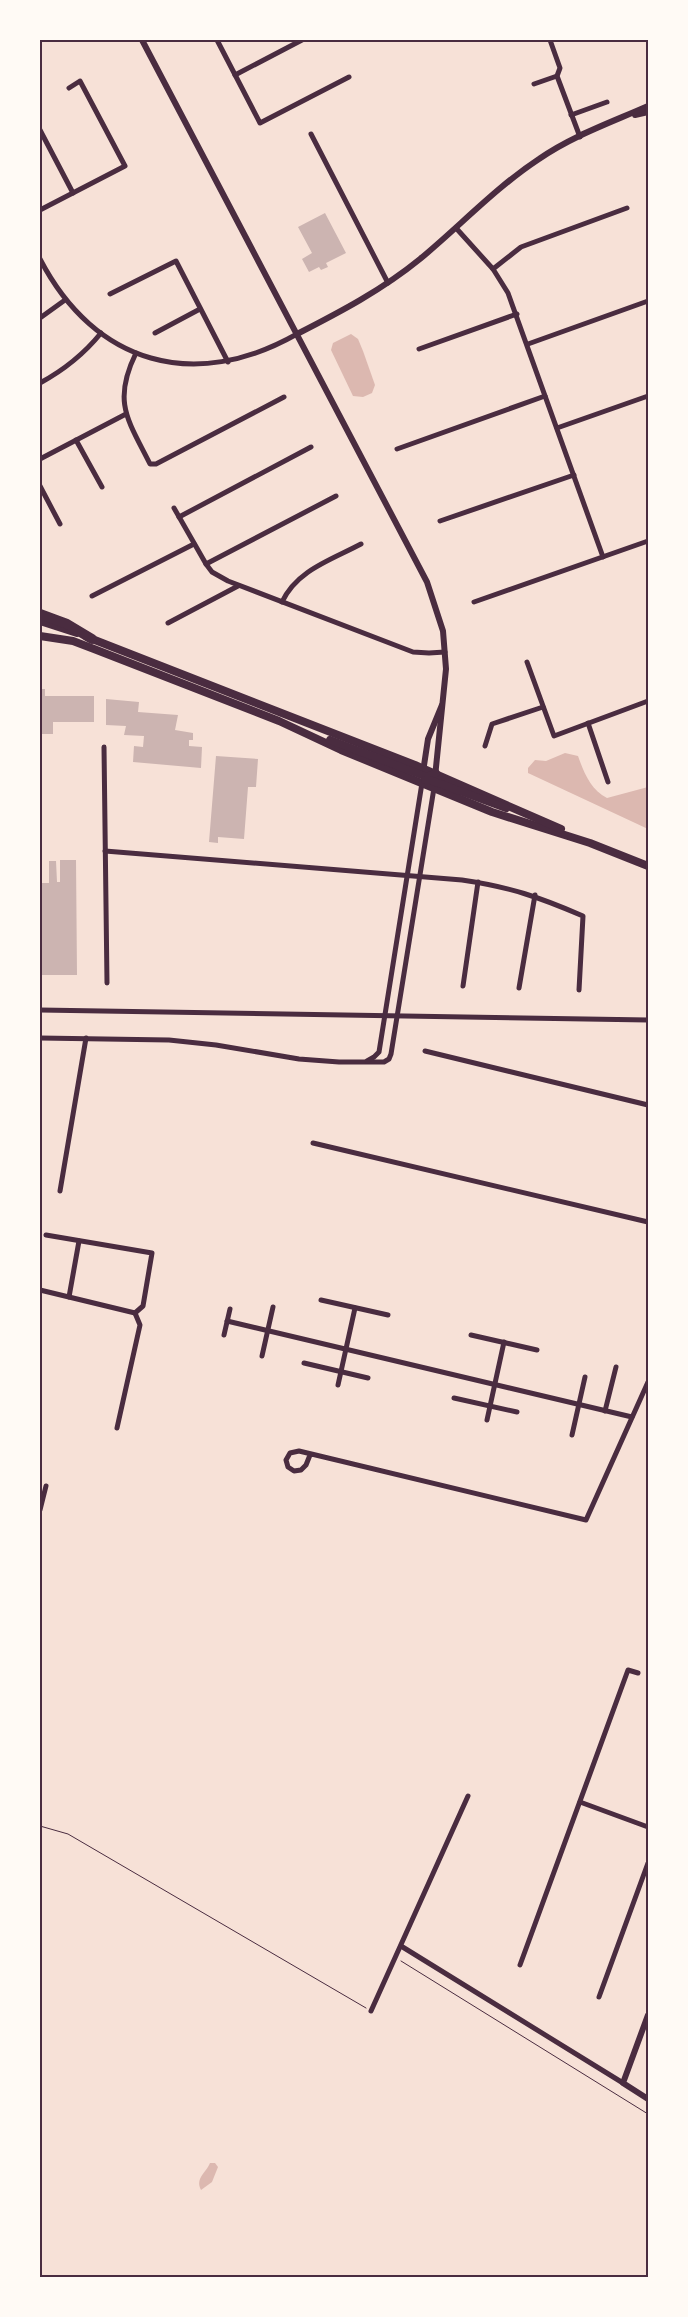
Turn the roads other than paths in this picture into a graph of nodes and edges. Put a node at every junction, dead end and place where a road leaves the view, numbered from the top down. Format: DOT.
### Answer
graph roads {
  1 [pos="142,40"];
  2 [pos="217,40"];
  3 [pos="302,40"];
  4 [pos="550,40"];
  5 [pos="235,75"];
  6 [pos="557,76"];
  7 [pos="349,77"];
  8 [pos="534,84"];
  9 [pos="68,88"];
  10 [pos="607,102"];
  11 [pos="648,106"];
  12 [pos="648,112"];
  13 [pos="571,115"];
  14 [pos="622,118"];
  15 [pos="40,130"];
  16 [pos="310,134"];
  17 [pos="580,137"];
  18 [pos="73,193"];
  19 [pos="627,208"];
  20 [pos="40,210"];
  21 [pos="456,228"];
  22 [pos="40,259"];
  23 [pos="493,269"];
  24 [pos="388,283"];
  25 [pos="110,294"];
  26 [pos="65,300"];
  27 [pos="648,301"];
  28 [pos="200,310"];
  29 [pos="517,314"];
  30 [pos="40,318"];
  31 [pos="101,333"];
  32 [pos="155,333"];
  33 [pos="297,334"];
  34 [pos="528,344"];
  35 [pos="419,349"];
  36 [pos="136,353"];
  37 [pos="228,362"];
  38 [pos="40,383"];
  39 [pos="545,396"];
  40 [pos="648,396"];
  41 [pos="284,398"];
  42 [pos="126,414"];
  43 [pos="558,428"];
  44 [pos="76,440"];
  45 [pos="311,447"];
  46 [pos="397,449"];
  47 [pos="40,459"];
  48 [pos="574,475"];
  49 [pos="40,486"];
  50 [pos="102,487"];
  51 [pos="336,496"];
  52 [pos="174,508"];
  53 [pos="179,516"];
  54 [pos="440,521"];
  55 [pos="60,524"];
  56 [pos="648,541"];
  57 [pos="194,544"];
  58 [pos="361,544"];
  59 [pos="603,557"];
  60 [pos="206,564"];
  61 [pos="238,586"];
  62 [pos="92,596"];
  63 [pos="282,602"];
  64 [pos="474,602"];
  65 [pos="40,614"];
  66 [pos="40,620"];
  67 [pos="168,623"];
  68 [pos="40,636"];
  69 [pos="92,639"];
  70 [pos="445,652"];
  71 [pos="527,662"];
  72 [pos="444,700"];
  73 [pos="648,701"];
  74 [pos="543,707"];
  75 [pos="588,723"];
  76 [pos="485,746"];
  77 [pos="104,747"];
  78 [pos="423,776"];
  79 [pos="435,781"];
  80 [pos="608,782"];
  81 [pos="590,843"];
  82 [pos="105,851"];
  83 [pos="648,866"];
  84 [pos="408,876"];
  85 [pos="418,877"];
  86 [pos="478,882"];
  87 [pos="535,895"];
  88 [pos="107,983"];
  89 [pos="464,986"];
  90 [pos="519,988"];
  91 [pos="579,990"];
  92 [pos="40,1010"];
  93 [pos="385,1015"];
  94 [pos="398,1016"];
  95 [pos="648,1020"];
  96 [pos="40,1038"];
  97 [pos="86,1038"];
  98 [pos="425,1051"];
  99 [pos="362,1062"];
  100 [pos="648,1105"];
  101 [pos="313,1142"];
  102 [pos="60,1191"];
  103 [pos="648,1222"];
  104 [pos="46,1235"];
  105 [pos="79,1240"];
  106 [pos="40,1290"];
  107 [pos="69,1297"];
  108 [pos="321,1300"];
  109 [pos="273,1307"];
  110 [pos="355,1308"];
  111 [pos="230,1309"];
  112 [pos="136,1313"];
  113 [pos="388,1315"];
  114 [pos="227,1321"];
  115 [pos="268,1331"];
  116 [pos="224,1335"];
  117 [pos="471,1335"];
  118 [pos="504,1342"];
  119 [pos="346,1350"];
  120 [pos="537,1350"];
  121 [pos="262,1356"];
  122 [pos="304,1363"];
  123 [pos="616,1366"];
  124 [pos="341,1372"];
  125 [pos="585,1377"];
  126 [pos="368,1378"];
  127 [pos="648,1382"];
  128 [pos="338,1385"];
  129 [pos="495,1385"];
  130 [pos="454,1398"];
  131 [pos="579,1405"];
  132 [pos="490,1406"];
  133 [pos="606,1411"];
  134 [pos="517,1412"];
  135 [pos="632,1417"];
  136 [pos="487,1420"];
  137 [pos="117,1428"];
  138 [pos="572,1435"];
  139 [pos="310,1455"];
  140 [pos="46,1486"];
  141 [pos="40,1510"];
  142 [pos="638,1673"];
  143 [pos="468,1796"];
  144 [pos="580,1802"];
  145 [pos="648,1827"];
  146 [pos="648,1863"];
  147 [pos="400,1946"];
  148 [pos="520,1965"];
  149 [pos="599,1997"];
  150 [pos="372,2011"];
  151 [pos="648,2015"];
  152 [pos="623,2083"];
  153 [pos="648,2099"];
  1 -- 33 [label="street"];
  2 -- 5 [label="street"];
  3 -- 5 [label="street"];
  4 -- 6 [label="street"];
  5 -- 7 [label="street"];
  6 -- 8 [label="street"];
  6 -- 13 [label="street"];
  9 -- 18 [label="street"];
  10 -- 13 [label="street"];
  11 -- 14 [label="street"];
  12 -- 14 [label="street"];
  13 -- 17 [label="street"];
  14 -- 17 [label="street"];
  15 -- 18 [label="street"];
  16 -- 24 [label="street"];
  17 -- 21 [label="street"];
  18 -- 20 [label="street"];
  19 -- 23 [label="street"];
  21 -- 23 [label="street"];
  21 -- 24 [label="street"];
  22 -- 26 [label="street"];
  23 -- 29 [label="street"];
  24 -- 33 [label="street"];
  25 -- 28 [label="street"];
  26 -- 30 [label="street"];
  26 -- 31 [label="street"];
  27 -- 34 [label="street"];
  28 -- 32 [label="street"];
  28 -- 37 [label="street"];
  29 -- 34 [label="street"];
  29 -- 35 [label="street"];
  31 -- 36 [label="street"];
  31 -- 38 [label="street"];
  33 -- 37 [label="street"];
  33 -- 70 [label="street"];
  34 -- 39 [label="street"];
  36 -- 37 [label="street"];
  36 -- 42 [label="street"];
  39 -- 43 [label="street"];
  39 -- 46 [label="street"];
  40 -- 43 [label="street"];
  41 -- 42 [label="street"];
  42 -- 44 [label="street"];
  43 -- 48 [label="street"];
  44 -- 47 [label="street"];
  44 -- 50 [label="street"];
  45 -- 53 [label="street"];
  48 -- 54 [label="street"];
  48 -- 59 [label="street"];
  49 -- 55 [label="street"];
  51 -- 60 [label="street"];
  52 -- 53 [label="street"];
  53 -- 57 [label="street"];
  56 -- 59 [label="street"];
  57 -- 60 [label="street"];
  57 -- 62 [label="street"];
  58 -- 63 [label="street"];
  59 -- 64 [label="street"];
  60 -- 61 [label="street"];
  61 -- 63 [label="street"];
  61 -- 67 [label="street"];
  63 -- 70 [label="street"];
  65 -- 69 [label="highway"];
  66 -- 69 [label="main road"];
  68 -- 78 [label="main road"];
  69 -- 78 [label="main road"];
  70 -- 72 [label="street"];
  71 -- 74 [label="street"];
  72 -- 78 [label="street"];
  72 -- 79 [label="street"];
  73 -- 75 [label="street"];
  74 -- 75 [label="street"];
  74 -- 76 [label="street"];
  75 -- 80 [label="street"];
  77 -- 82 [label="street"];
  78 -- 79 [label="main road"];
  78 -- 79 [label="main road"];
  78 -- 84 [label="street"];
  79 -- 81 [label="main road"];
  79 -- 81 [label="main road"];
  79 -- 85 [label="street"];
  81 -- 83 [label="main road"];
  82 -- 84 [label="street"];
  82 -- 88 [label="street"];
  84 -- 85 [label="street"];
  84 -- 93 [label="street"];
  85 -- 86 [label="street"];
  85 -- 94 [label="street"];
  86 -- 87 [label="street"];
  86 -- 89 [label="street"];
  87 -- 90 [label="street"];
  87 -- 91 [label="street"];
  92 -- 93 [label="street"];
  93 -- 94 [label="street"];
  93 -- 99 [label="street"];
  94 -- 95 [label="street"];
  94 -- 99 [label="street"];
  96 -- 97 [label="street"];
  97 -- 99 [label="street"];
  97 -- 102 [label="street"];
  98 -- 100 [label="street"];
  101 -- 103 [label="street"];
  104 -- 105 [label="street"];
  105 -- 107 [label="street"];
  105 -- 112 [label="street"];
  106 -- 107 [label="street"];
  107 -- 112 [label="street"];
  108 -- 110 [label="street"];
  109 -- 115 [label="street"];
  110 -- 113 [label="street"];
  110 -- 119 [label="street"];
  111 -- 114 [label="street"];
  112 -- 137 [label="street"];
  114 -- 115 [label="street"];
  114 -- 116 [label="street"];
  115 -- 119 [label="street"];
  115 -- 121 [label="street"];
  117 -- 118 [label="street"];
  118 -- 120 [label="street"];
  118 -- 129 [label="street"];
  119 -- 124 [label="street"];
  119 -- 129 [label="street"];
  122 -- 124 [label="street"];
  123 -- 133 [label="street"];
  124 -- 126 [label="street"];
  124 -- 128 [label="street"];
  125 -- 131 [label="street"];
  127 -- 135 [label="street"];
  129 -- 131 [label="street"];
  129 -- 132 [label="street"];
  130 -- 132 [label="street"];
  131 -- 133 [label="street"];
  131 -- 138 [label="street"];
  132 -- 134 [label="street"];
  132 -- 136 [label="street"];
  133 -- 135 [label="street"];
  135 -- 139 [label="street"];
  139 -- 139 [label="street"];
  140 -- 141 [label="street"];
  142 -- 144 [label="street"];
  143 -- 147 [label="street"];
  144 -- 145 [label="street"];
  144 -- 148 [label="street"];
  146 -- 149 [label="street"];
  147 -- 150 [label="street"];
  147 -- 152 [label="street"];
  151 -- 152 [label="street"];
  152 -- 153 [label="street"];
}
